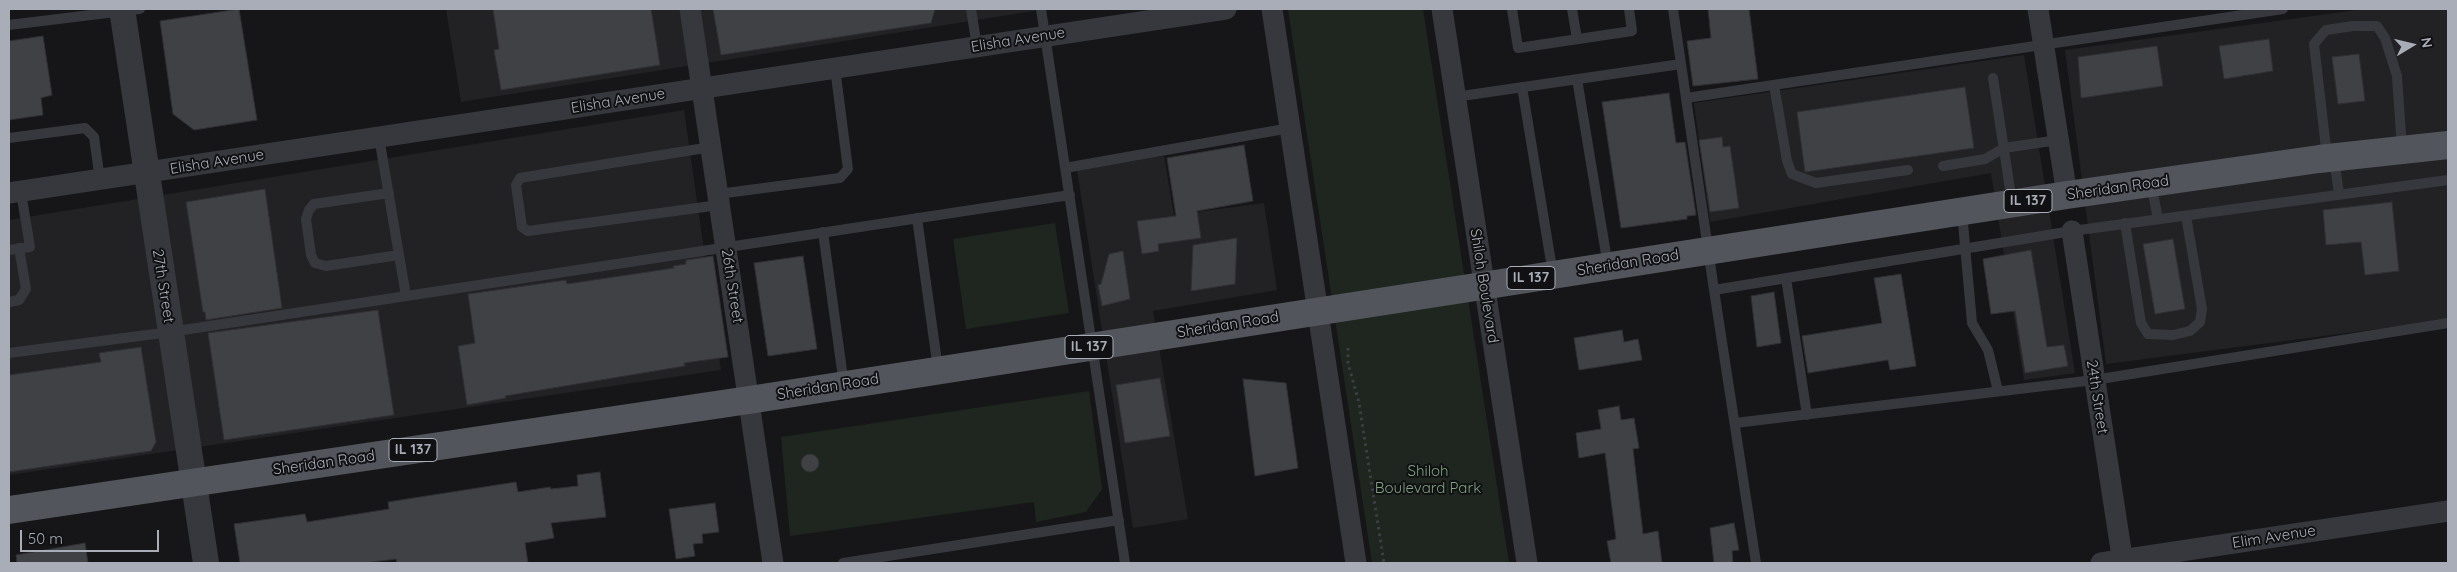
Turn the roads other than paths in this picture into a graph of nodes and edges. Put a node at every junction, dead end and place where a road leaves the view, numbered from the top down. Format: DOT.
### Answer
graph roads {
  1 [pos="690,9"];
  2 [pos="971,9"];
  3 [pos="1041,9"];
  4 [pos="1226,9"];
  5 [pos="1272,9"];
  6 [pos="1442,9"];
  7 [pos="1512,9"];
  8 [pos="1572,9"];
  9 [pos="1629,9"];
  10 [pos="1672,9"];
  11 [pos="2038,9"];
  12 [pos="2283,9"];
  13 [pos="128,10"];
  14 [pos="9,25"];
  15 [pos="1046,36"];
  16 [pos="1577,39"];
  17 [pos="2044,44"];
  18 [pos="977,47"];
  19 [pos="1681,64"];
  20 [pos="835,68"];
  21 [pos="1993,78"];
  22 [pos="1577,79"];
  23 [pos="1774,85"];
  24 [pos="1522,87"];
  25 [pos="702,88"];
  26 [pos="1455,97"];
  27 [pos="1686,98"];
  28 [pos="1290,128"];
  29 [pos="379,137"];
  30 [pos="9,138"];
  31 [pos="2058,140"];
  32 [pos="2448,145"];
  33 [pos="711,147"];
  34 [pos="2004,148"];
  35 [pos="2402,150"];
  36 [pos="2330,158"];
  37 [pos="1943,166"];
  38 [pos="1066,168"];
  39 [pos="1908,170"];
  40 [pos="146,173"];
  41 [pos="100,180"];
  42 [pos="2448,180"];
  43 [pos="2151,183"];
  44 [pos="15,192"];
  45 [pos="389,193"];
  46 [pos="2339,194"];
  47 [pos="1070,195"];
  48 [pos="2067,195"];
  49 [pos="719,200"];
  50 [pos="2013,203"];
  51 [pos="1962,211"];
  52 [pos="2186,216"];
  53 [pos="917,218"];
  54 [pos="2158,219"];
  55 [pos="2125,223"];
  56 [pos="2072,231"];
  57 [pos="822,232"];
  58 [pos="726,247"];
  59 [pos="1967,248"];
  60 [pos="14,249"];
  61 [pos="1709,251"];
  62 [pos="399,255"];
  63 [pos="1608,266"];
  64 [pos="1553,275"];
  65 [pos="1786,278"];
  66 [pos="1484,286"];
  67 [pos="1714,290"];
  68 [pos="406,296"];
  69 [pos="9,302"];
  70 [pos="1318,311"];
  71 [pos="2448,323"];
  72 [pos="170,332"];
  73 [pos="1092,346"];
  74 [pos="9,353"];
  75 [pos="938,370"];
  76 [pos="2094,380"];
  77 [pos="844,385"];
  78 [pos="1998,391"];
  79 [pos="749,400"];
  80 [pos="1807,414"];
  81 [pos="1734,423"];
  82 [pos="193,482"];
  83 [pos="9,510"];
  84 [pos="2448,510"];
  85 [pos="1119,520"];
  86 [pos="2122,562"];
  87 [pos="206,563"];
  88 [pos="773,563"];
  89 [pos="843,563"];
  90 [pos="1126,563"];
  91 [pos="1356,563"];
  92 [pos="1527,563"];
  93 [pos="1756,563"];
  94 [pos="2100,563"];
  1 -- 25 [label="street, 26th Street"];
  2 -- 18 [label="lane"];
  3 -- 15 [label="lane"];
  4 -- 15 [label="street, Elisha Avenue"];
  5 -- 28 [label="street"];
  6 -- 26 [label="street, Shiloh Boulevard"];
  7 -- 16 [label="lane"];
  8 -- 16 [label="lane"];
  9 -- 16 [label="lane"];
  10 -- 19 [label="lane"];
  11 -- 17 [label="street"];
  12 -- 17 [label="lane"];
  13 -- 14 [label="lane"];
  13 -- 40 [label="street, 27th Street"];
  15 -- 18 [label="street, Elisha Avenue"];
  15 -- 38 [label="lane"];
  17 -- 23 [label="lane"];
  17 -- 31 [label="street"];
  18 -- 20 [label="street, Elisha Avenue"];
  19 -- 22 [label="lane"];
  19 -- 27 [label="lane"];
  20 -- 25 [label="street, Elisha Avenue"];
  20 -- 49 [label="lane"];
  21 -- 34 [label="lane"];
  22 -- 24 [label="lane"];
  22 -- 63 [label="lane"];
  23 -- 27 [label="lane"];
  23 -- 39 [label="lane"];
  24 -- 26 [label="lane"];
  24 -- 64 [label="lane"];
  25 -- 29 [label="street, Elisha Avenue"];
  25 -- 33 [label="street, 26th Street"];
  26 -- 66 [label="street, Shiloh Boulevard"];
  27 -- 61 [label="lane"];
  28 -- 38 [label="lane"];
  28 -- 70 [label="street"];
  29 -- 40 [label="street, Elisha Avenue"];
  29 -- 45 [label="lane"];
  30 -- 41 [label="lane"];
  31 -- 34 [label="lane"];
  31 -- 48 [label="street"];
  32 -- 35 [label="main road, Sheridan Road / IL 137"];
  33 -- 49 [label="street, 26th Street"];
  33 -- 49 [label="lane"];
  34 -- 37 [label="lane"];
  34 -- 50 [label="lane"];
  35 -- 36 [label="main road, Sheridan Road / IL 137"];
  35 -- 36 [label="lane"];
  36 -- 43 [label="main road, Sheridan Road / IL 137"];
  36 -- 46 [label="lane"];
  38 -- 47 [label="lane"];
  40 -- 41 [label="street, Elisha Avenue"];
  40 -- 72 [label="street, 27th Street"];
  41 -- 44 [label="street, Elisha Avenue"];
  42 -- 46 [label="lane"];
  43 -- 48 [label="main road, Sheridan Road / IL 137"];
  43 -- 54 [label="lane"];
  44 -- 60 [label="lane"];
  45 -- 62 [label="lane"];
  45 -- 62 [label="lane"];
  46 -- 52 [label="lane"];
  47 -- 53 [label="lane"];
  47 -- 73 [label="lane"];
  48 -- 50 [label="main road, Sheridan Road / IL 137"];
  49 -- 58 [label="street, 26th Street"];
  50 -- 51 [label="main road, Sheridan Road / IL 137"];
  51 -- 59 [label="lane"];
  51 -- 61 [label="main road, Sheridan Road / IL 137"];
  52 -- 54 [label="lane"];
  52 -- 55 [label="lane"];
  53 -- 57 [label="lane"];
  53 -- 75 [label="lane"];
  54 -- 55 [label="lane"];
  55 -- 56 [label="lane"];
  56 -- 59 [label="lane"];
  56 -- 76 [label="street, 24th Street"];
  57 -- 58 [label="lane"];
  57 -- 77 [label="lane"];
  58 -- 68 [label="lane"];
  58 -- 79 [label="street, 26th Street"];
  59 -- 65 [label="lane"];
  59 -- 78 [label="lane"];
  60 -- 69 [label="lane"];
  61 -- 63 [label="main road, Sheridan Road / IL 137"];
  61 -- 67 [label="lane"];
  62 -- 68 [label="lane"];
  63 -- 64 [label="main road, Sheridan Road / IL 137"];
  64 -- 66 [label="main road, Sheridan Road / IL 137"];
  65 -- 67 [label="lane"];
  65 -- 80 [label="lane"];
  66 -- 70 [label="main road, Sheridan Road / IL 137"];
  66 -- 92 [label="street, Shiloh Boulevard"];
  67 -- 81 [label="lane"];
  68 -- 72 [label="lane"];
  70 -- 73 [label="main road, Sheridan Road / IL 137"];
  70 -- 91 [label="street"];
  71 -- 76 [label="lane"];
  72 -- 74 [label="lane"];
  72 -- 82 [label="street, 27th Street"];
  73 -- 75 [label="main road, Sheridan Road / IL 137"];
  73 -- 85 [label="lane"];
  75 -- 77 [label="main road, Sheridan Road / IL 137"];
  76 -- 78 [label="lane"];
  76 -- 86 [label="street, 24th Street"];
  77 -- 79 [label="main road, Sheridan Road / IL 137"];
  78 -- 80 [label="lane"];
  79 -- 82 [label="main road, Sheridan Road / IL 137"];
  79 -- 88 [label="street, 26th Street"];
  80 -- 81 [label="lane"];
  81 -- 93 [label="lane"];
  82 -- 83 [label="main road, Sheridan Road / IL 137"];
  82 -- 87 [label="street, 27th Street"];
  84 -- 86 [label="street, Elim Avenue"];
  85 -- 89 [label="lane"];
  85 -- 90 [label="lane"];
  86 -- 94 [label="street, Elim Avenue"];
}
